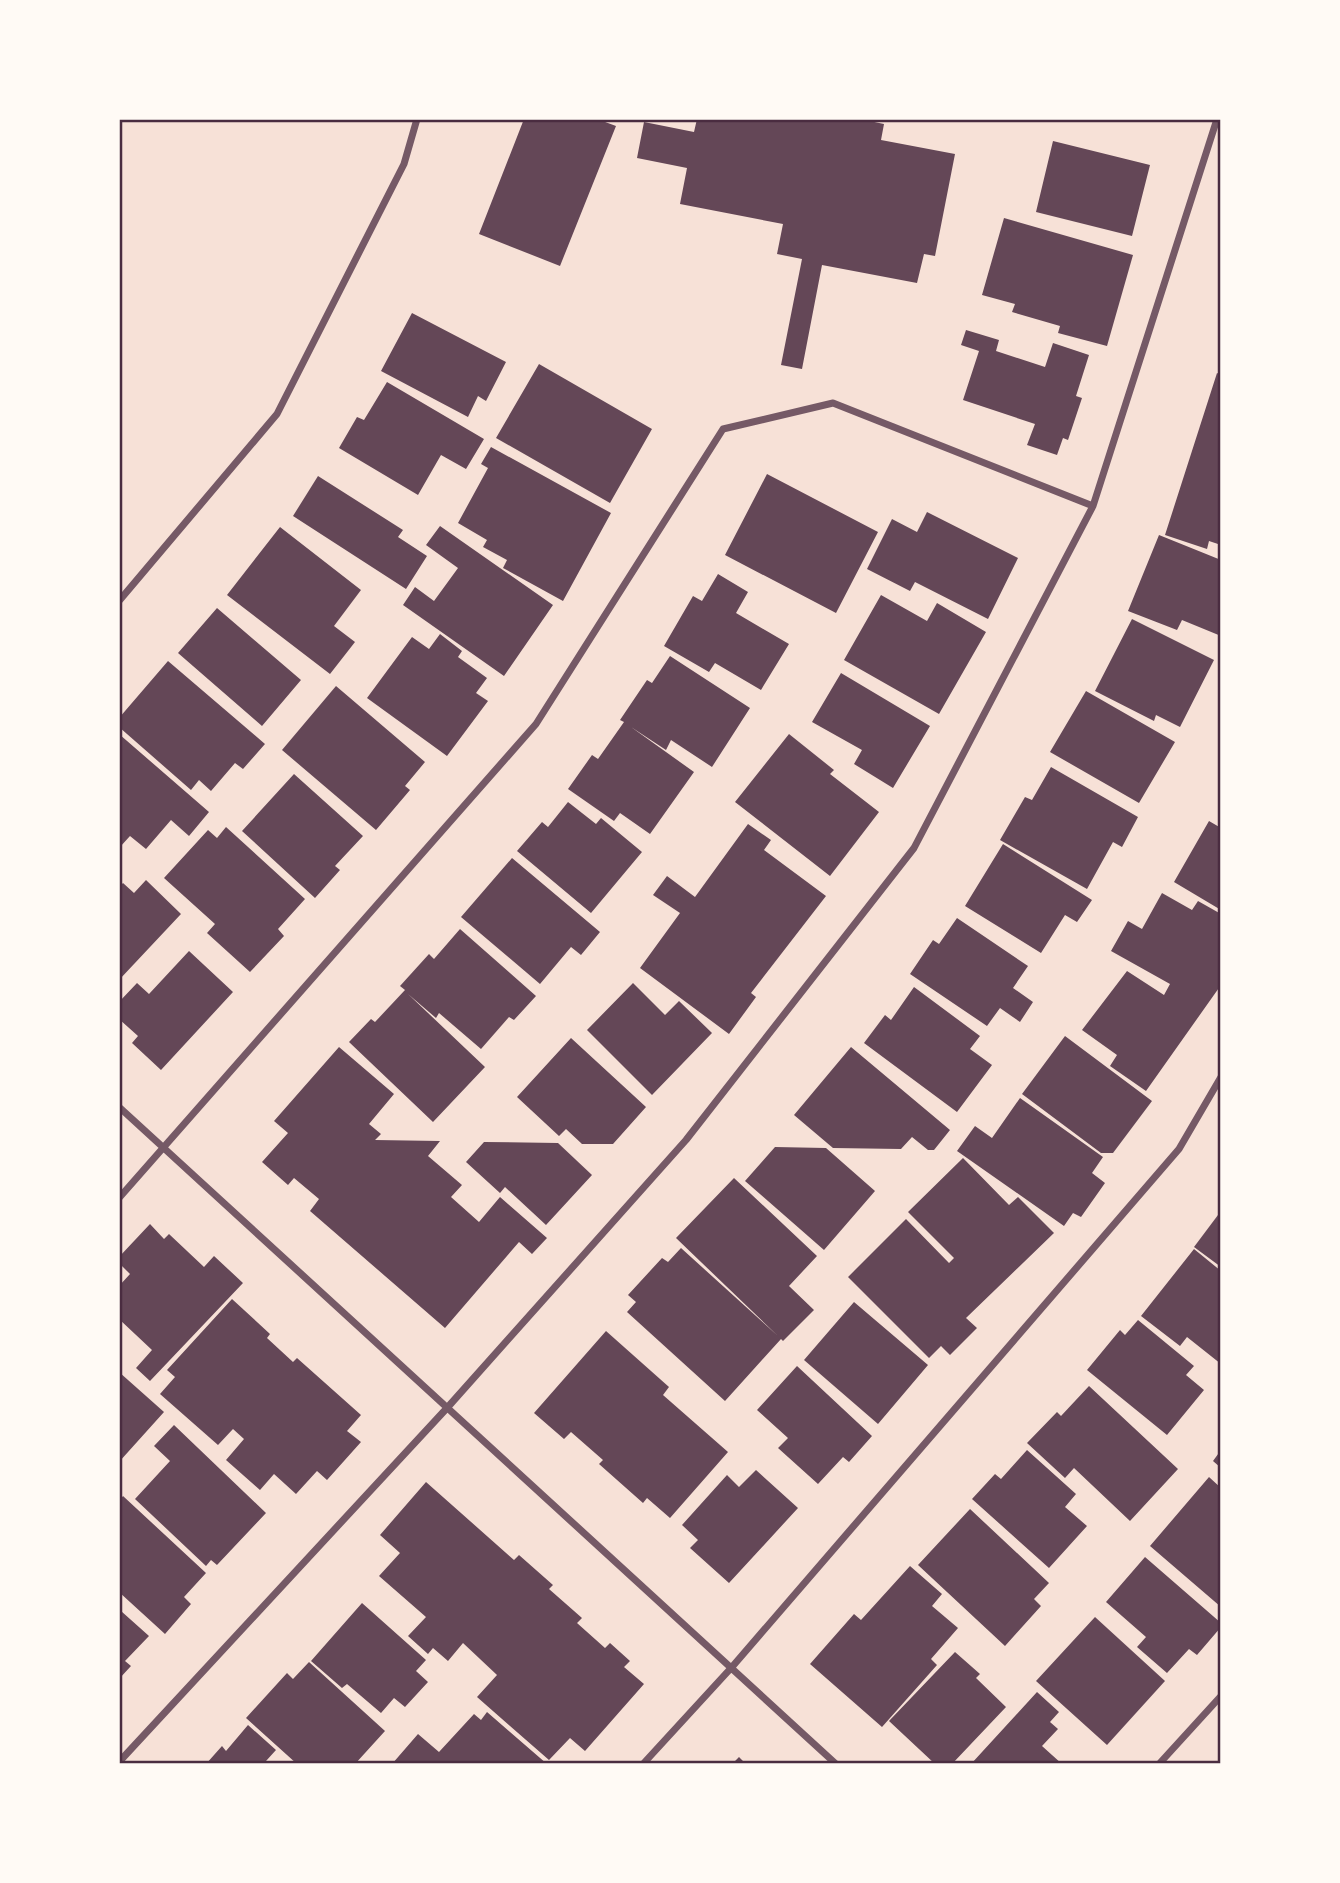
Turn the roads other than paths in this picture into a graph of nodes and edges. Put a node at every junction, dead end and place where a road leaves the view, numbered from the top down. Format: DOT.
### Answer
graph roads {
  1 [pos="417,119"];
  2 [pos="1217,119"];
  3 [pos="1093,506"];
  4 [pos="119,601"];
  5 [pos="1221,1077"];
  6 [pos="119,1107"];
  7 [pos="164,1149"];
  8 [pos="119,1198"];
  9 [pos="447,1408"];
  10 [pos="732,1667"];
  11 [pos="1221,1696"];
  12 [pos="119,1762"];
  13 [pos="643,1764"];
  14 [pos="836,1764"];
  15 [pos="1159,1764"];
  1 -- 4 [label="street"];
  2 -- 3 [label="street"];
  3 -- 7 [label="street"];
  3 -- 9 [label="street"];
  5 -- 10 [label="street"];
  6 -- 7 [label="street"];
  7 -- 8 [label="street"];
  7 -- 9 [label="street"];
  9 -- 10 [label="street"];
  9 -- 12 [label="street"];
  10 -- 13 [label="street"];
  10 -- 14 [label="street"];
  11 -- 15 [label="street"];
}
